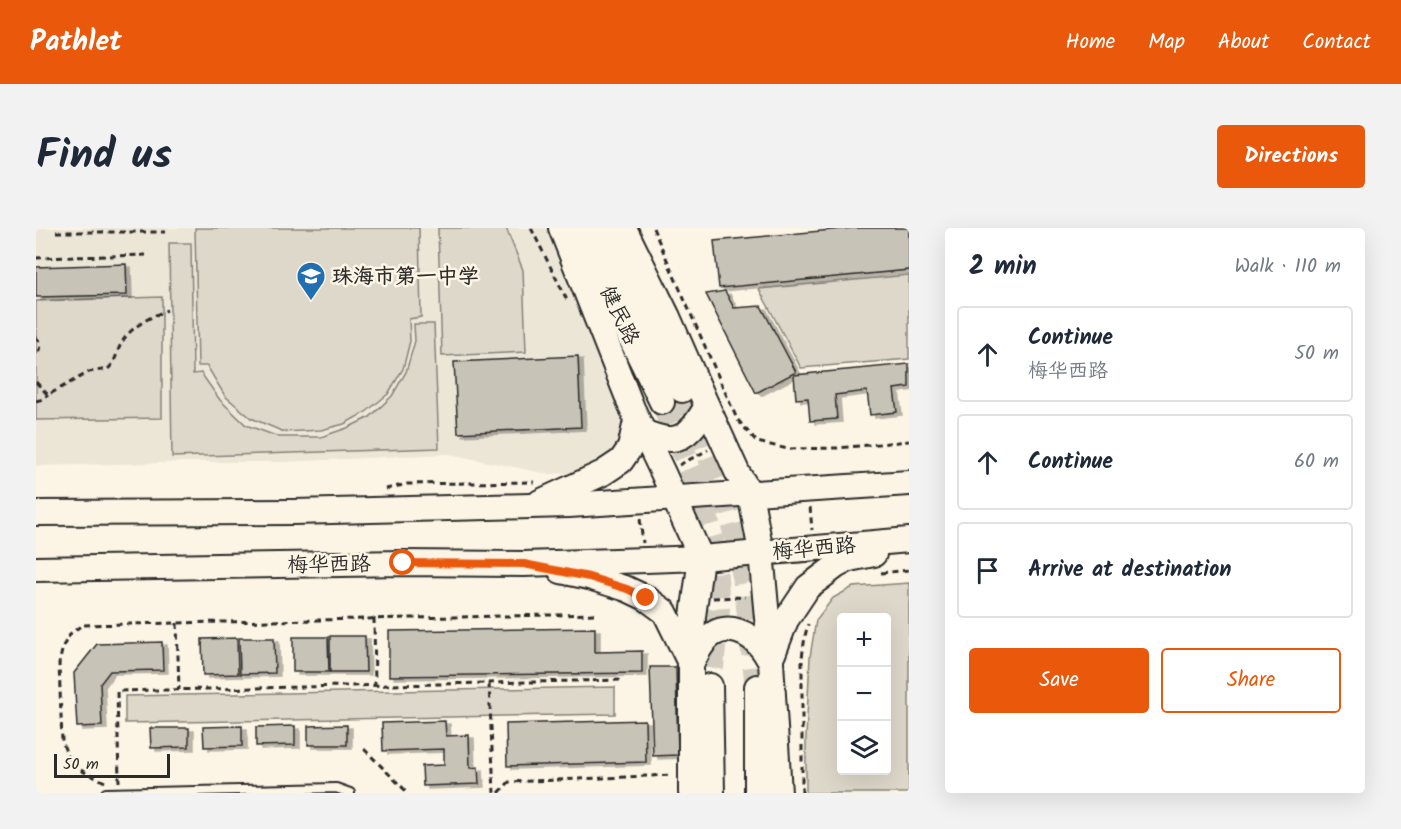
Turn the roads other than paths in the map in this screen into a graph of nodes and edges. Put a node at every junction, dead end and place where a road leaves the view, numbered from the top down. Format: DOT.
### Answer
graph roads {
  1 [pos="561,228"];
  2 [pos="577,228"];
  3 [pos="602,228"];
  4 [pos="624,228"];
  5 [pos="707,406"];
  6 [pos="632,408"];
  7 [pos="644,432"];
  8 [pos="909,483"];
  9 [pos="750,493"];
  10 [pos="675,498"];
  11 [pos="531,506"];
  12 [pos="36,513"];
  13 [pos="909,540"];
  14 [pos="909,551"];
  15 [pos="761,552"];
  16 [pos="701,558"];
  17 [pos="524,564"];
  18 [pos="36,569"];
  19 [pos="771,662"];
  20 [pos="691,665"];
  21 [pos="710,686"];
  22 [pos="757,687"];
  23 [pos="691,784"];
  24 [pos="130,792"];
  25 [pos="106,793"];
  26 [pos="350,793"];
  27 [pos="712,793"];
  28 [pos="757,793"];
  29 [pos="779,793"];
  1 -- 6 [label="main road"];
  2 -- 3 [label="main road, 健民路"];
  4 -- 5 [label="main road"];
  5 -- 7 [label="main road"];
  5 -- 9 [label="main road"];
  6 -- 7 [label="main road"];
  6 -- 11 [label="main road"];
  7 -- 10 [label="main road"];
  8 -- 9 [label="main road"];
  9 -- 10 [label="main road"];
  9 -- 15 [label="main road"];
  10 -- 11 [label="main road"];
  10 -- 16 [label="main road"];
  11 -- 12 [label="main road"];
  13 -- 15 [label="main road, 梅华西路"];
  14 -- 19 [label="main road"];
  15 -- 16 [label="main road, 梅华西路"];
  15 -- 19 [label="main road"];
  16 -- 17 [label="main road, 梅华西路"];
  16 -- 20 [label="main road"];
  17 -- 18 [label="main road, 梅华西路"];
  17 -- 20 [label="main road"];
  19 -- 20 [label="main road"];
  19 -- 29 [label="main road"];
  20 -- 23 [label="main road"];
  21 -- 27 [label="main road"];
  22 -- 28 [label="main road"];
  24 -- 25 [label="lane"];
  24 -- 26 [label="lane"];
}
